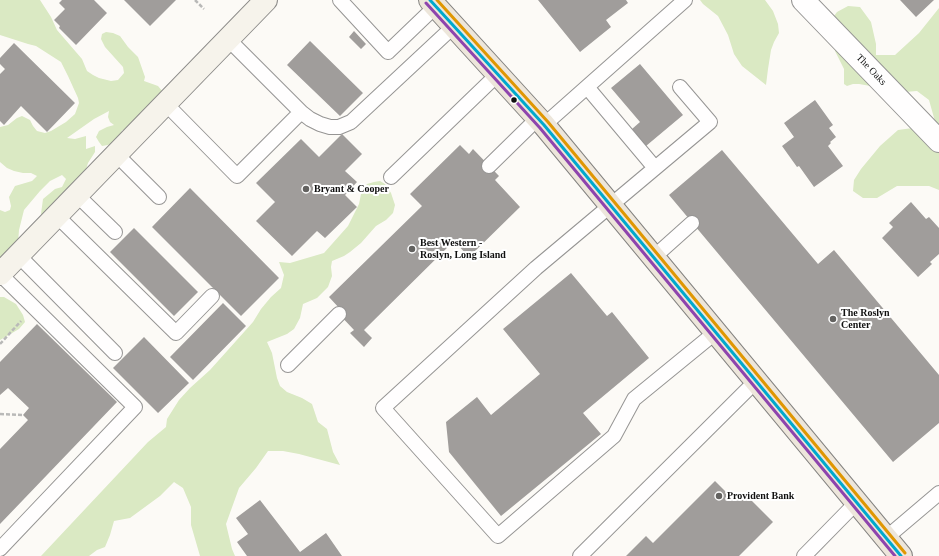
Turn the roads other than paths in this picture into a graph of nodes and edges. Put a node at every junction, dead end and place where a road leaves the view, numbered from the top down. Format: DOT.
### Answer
graph roads {
  1 [pos="340,0"];
  2 [pos="685,0"];
  3 [pos="803,0"];
  4 [pos="258,3"];
  5 [pos="433,3"];
  6 [pos="454,26"];
  7 [pos="228,39"];
  8 [pos="498,74"];
  9 [pos="587,87"];
  10 [pos="680,87"];
  11 [pos="165,103"];
  12 [pos="301,112"];
  13 [pos="541,122"];
  14 [pos="939,141"];
  15 [pos="116,154"];
  16 [pos="490,166"];
  17 [pos="655,168"];
  18 [pos="391,177"];
  19 [pos="77,195"];
  20 [pos="159,197"];
  21 [pos="611,205"];
  22 [pos="57,216"];
  23 [pos="692,223"];
  24 [pos="115,232"];
  25 [pos="18,255"];
  26 [pos="654,257"];
  27 [pos="0,274"];
  28 [pos="212,296"];
  29 [pos="339,314"];
  30 [pos="716,332"];
  31 [pos="115,353"];
  32 [pos="288,365"];
  33 [pos="756,381"];
  34 [pos="939,493"];
  35 [pos="856,502"];
  36 [pos="886,538"];
  37 [pos="0,549"];
  38 [pos="581,555"];
  39 [pos="804,556"];
  40 [pos="901,556"];
  1 -- 5 [label="lane"];
  2 -- 9 [label="lane"];
  3 -- 14 [label="street, The Oaks"];
  4 -- 7 [label="main road"];
  5 -- 6 [label="main road"];
  6 -- 8 [label="main road"];
  6 -- 12 [label="lane"];
  7 -- 11 [label="main road"];
  7 -- 12 [label="lane"];
  8 -- 13 [label="main road"];
  8 -- 18 [label="lane"];
  9 -- 13 [label="lane"];
  9 -- 17 [label="lane"];
  10 -- 17 [label="lane"];
  11 -- 12 [label="lane"];
  11 -- 15 [label="main road"];
  13 -- 16 [label="lane"];
  13 -- 21 [label="main road"];
  15 -- 19 [label="main road"];
  15 -- 20 [label="lane"];
  17 -- 21 [label="lane"];
  19 -- 22 [label="main road"];
  19 -- 24 [label="lane"];
  21 -- 26 [label="main road"];
  21 -- 30 [label="lane"];
  22 -- 25 [label="main road"];
  22 -- 28 [label="lane"];
  23 -- 26 [label="lane"];
  25 -- 27 [label="main road"];
  25 -- 31 [label="lane"];
  26 -- 30 [label="main road"];
  27 -- 37 [label="lane"];
  29 -- 32 [label="lane"];
  30 -- 33 [label="main road"];
  33 -- 35 [label="main road"];
  33 -- 38 [label="lane"];
  34 -- 36 [label="lane"];
  35 -- 36 [label="main road"];
  35 -- 39 [label="lane"];
  36 -- 40 [label="main road"];
}
